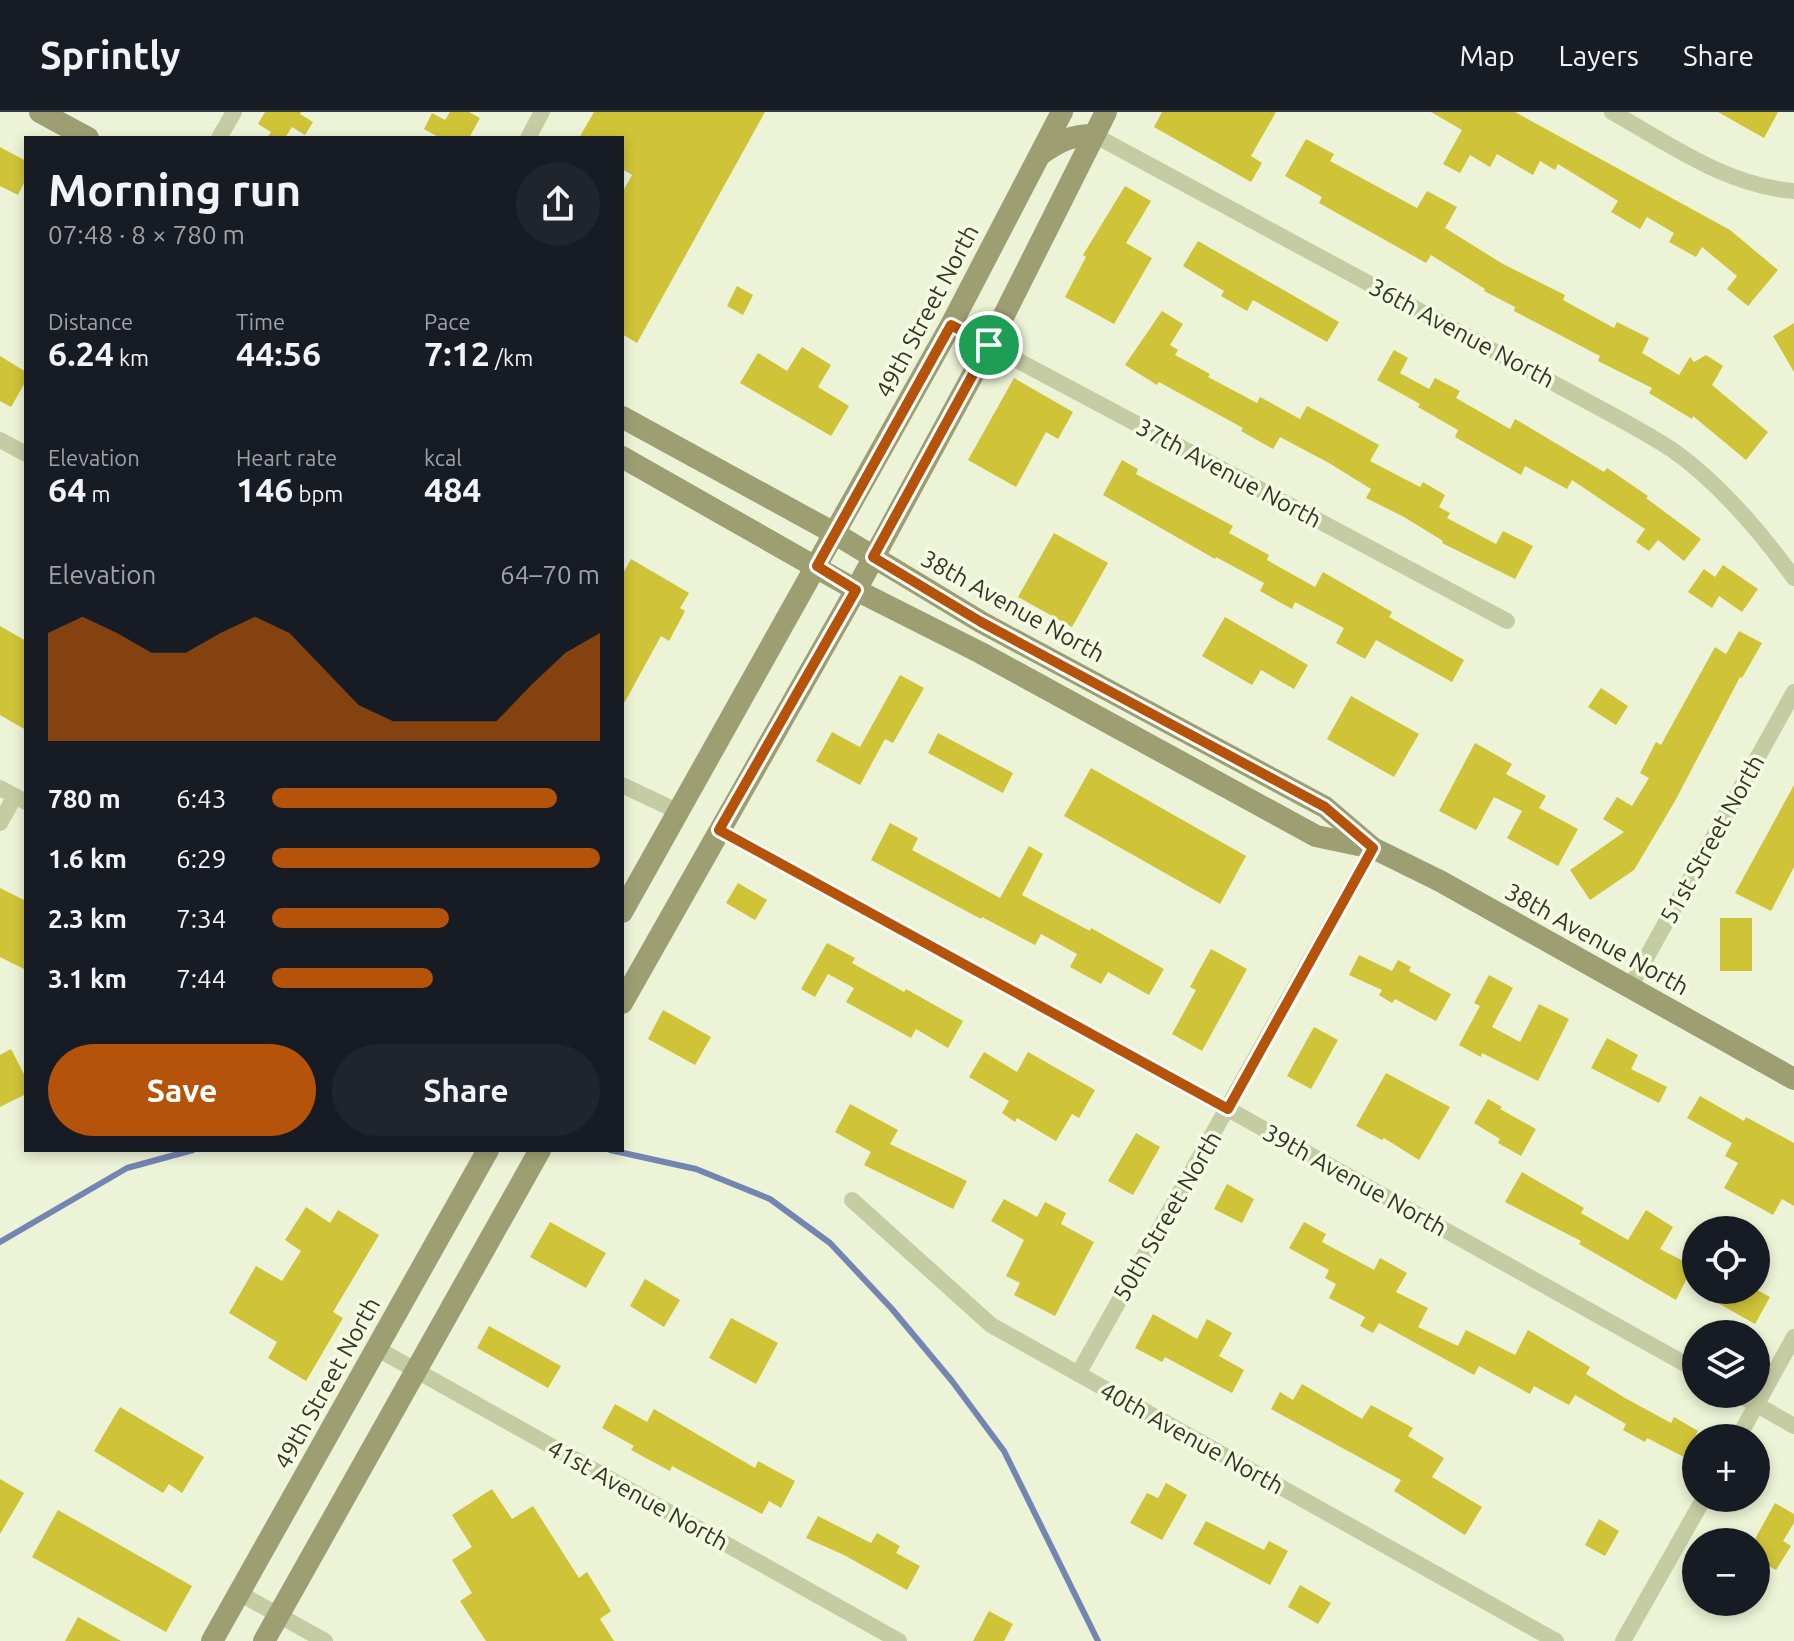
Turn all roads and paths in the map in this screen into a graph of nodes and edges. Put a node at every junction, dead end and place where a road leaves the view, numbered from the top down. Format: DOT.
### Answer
graph roads {
  1 [pos="40,112"];
  2 [pos="234,112"];
  3 [pos="542,112"];
  4 [pos="1062,112"];
  5 [pos="1106,112"];
  6 [pos="1612,112"];
  7 [pos="1093,123"];
  8 [pos="84,136"];
  9 [pos="220,136"];
  10 [pos="529,136"];
  11 [pos="1041,154"];
  12 [pos="1794,191"];
  13 [pos="951,325"];
  14 [pos="989,345"];
  15 [pos="624,418"];
  16 [pos="0,440"];
  17 [pos="24,453"];
  18 [pos="624,458"];
  19 [pos="834,533"];
  20 [pos="873,557"];
  21 [pos="817,566"];
  22 [pos="1794,578"];
  23 [pos="856,590"];
  24 [pos="1507,621"];
  25 [pos="1794,692"];
  26 [pos="624,786"];
  27 [pos="14,795"];
  28 [pos="679,812"];
  29 [pos="0,823"];
  30 [pos="719,830"];
  31 [pos="1373,848"];
  32 [pos="624,908"];
  33 [pos="1630,987"];
  34 [pos="624,999"];
  35 [pos="1794,1079"];
  36 [pos="1228,1109"];
  37 [pos="487,1152"];
  38 [pos="539,1152"];
  39 [pos="852,1200"];
  40 [pos="1794,1337"];
  41 [pos="376,1348"];
  42 [pos="1682,1362"];
  43 [pos="417,1371"];
  44 [pos="1078,1374"];
  45 [pos="1770,1380"];
  46 [pos="1764,1408"];
  47 [pos="1794,1426"];
  48 [pos="1696,1512"];
  49 [pos="239,1593"];
  50 [pos="279,1615"];
  51 [pos="212,1641"];
  52 [pos="264,1641"];
  53 [pos="325,1641"];
  54 [pos="899,1641"];
  55 [pos="1556,1641"];
  56 [pos="1623,1641"];
  1 -- 8 [label="main road"];
  2 -- 9 [label="street"];
  3 -- 10 [label="street"];
  4 -- 11 [label="main road, 49th Street North"];
  5 -- 7 [label="main road"];
  6 -- 12 [label="street"];
  7 -- 11 [label="main road"];
  7 -- 14 [label="main road"];
  7 -- 22 [label="street, 36th Avenue North"];
  11 -- 13 [label="main road, 49th Street North"];
  13 -- 14 [label="street, 37th Avenue North"];
  13 -- 19 [label="main road, 49th Street North"];
  14 -- 20 [label="main road"];
  14 -- 24 [label="street, 37th Avenue North"];
  15 -- 19 [label="main road, 38th Avenue North"];
  16 -- 17 [label="street"];
  18 -- 21 [label="main road, 38th Avenue North"];
  19 -- 20 [label="main road, 38th Avenue North"];
  19 -- 21 [label="main road, 49th Street North"];
  20 -- 23 [label="main road"];
  20 -- 31 [label="main road, 38th Avenue North"];
  21 -- 23 [label="main road, 38th Avenue North"];
  21 -- 28 [label="main road"];
  23 -- 30 [label="main road"];
  23 -- 31 [label="main road, 38th Avenue North"];
  25 -- 33 [label="street, 51st Street North"];
  26 -- 28 [label="street"];
  27 -- 29 [label="street"];
  28 -- 32 [label="main road"];
  30 -- 34 [label="main road"];
  30 -- 36 [label="street, 39th Avenue North"];
  31 -- 33 [label="main road, 38th Avenue North"];
  31 -- 36 [label="street, 50th Street North"];
  33 -- 35 [label="main road, 38th Avenue North"];
  36 -- 42 [label="street, 39th Avenue North"];
  36 -- 44 [label="street, 50th Street North"];
  37 -- 41 [label="main road, 49th Street North"];
  38 -- 43 [label="main road"];
  39 -- 44 [label="street, 40th Avenue North"];
  40 -- 45 [label="street"];
  41 -- 43 [label="street, 41st Avenue North"];
  41 -- 49 [label="main road, 49th Street North"];
  43 -- 50 [label="main road"];
  43 -- 54 [label="street, 41st Avenue North"];
  44 -- 55 [label="street, 40th Avenue North"];
  46 -- 47 [label="street"];
  48 -- 56 [label="street"];
  49 -- 50 [label="street"];
  49 -- 51 [label="main road, 49th Street North"];
  50 -- 52 [label="main road"];
  50 -- 53 [label="street"];
}
